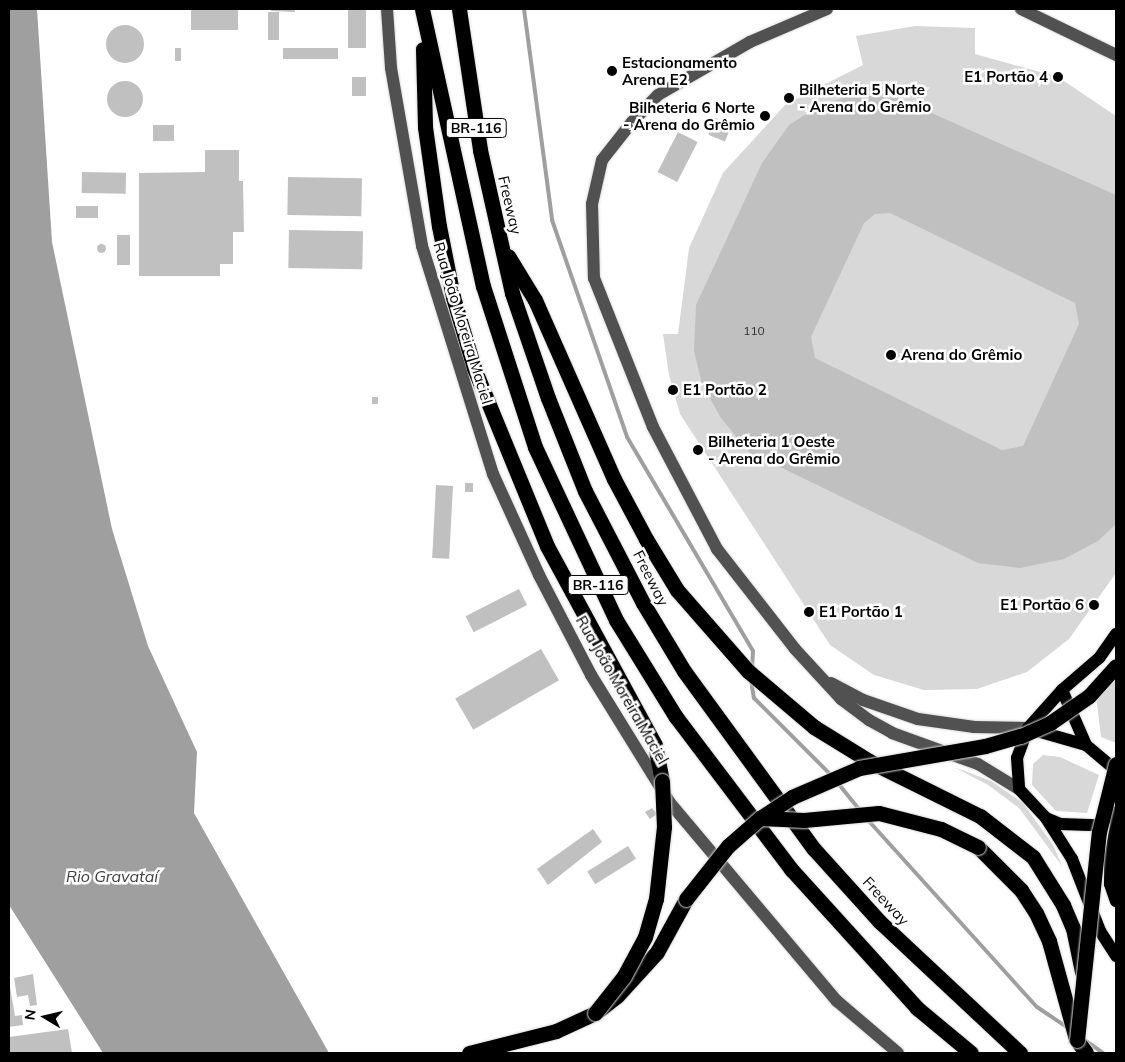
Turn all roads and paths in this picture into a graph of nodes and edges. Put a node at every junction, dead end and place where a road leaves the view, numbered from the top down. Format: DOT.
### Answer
graph roads {
  1 [pos="387,9"];
  2 [pos="459,9"];
  3 [pos="827,9"];
  4 [pos="1021,9"];
  5 [pos="422,10"];
  6 [pos="1116,55"];
  7 [pos="502,246"];
  8 [pos="1116,634"];
  9 [pos="1116,666"];
  10 [pos="816,674"];
  11 [pos="1062,690"];
  12 [pos="1028,728"];
  13 [pos="1086,745"];
  14 [pos="1116,764"];
  15 [pos="1116,770"];
  16 [pos="1019,790"];
  17 [pos="1116,812"];
  18 [pos="760,818"];
  19 [pos="1046,818"];
  20 [pos="1116,825"];
  21 [pos="1116,901"];
  22 [pos="1116,956"];
  23 [pos="1084,987"];
  24 [pos="595,1012"];
  25 [pos="469,1053"];
  26 [pos="898,1053"];
  27 [pos="971,1053"];
  28 [pos="1020,1053"];
  29 [pos="1072,1053"];
  30 [pos="1086,1053"];
  1 -- 26 [label="street, Rua João Moreira Maciel"];
  2 -- 7 [label="highway, Freeway / BR-116"];
  3 -- 10 [label="street"];
  4 -- 6 [label="street"];
  5 -- 24 [label="highway, bridge"];
  5 -- 27 [label="highway, BR-116"];
  7 -- 23 [label="highway, bridge"];
  7 -- 28 [label="highway, Freeway / BR-116"];
  8 -- 11 [label="main road"];
  9 -- 18 [label="highway, bridge"];
  10 -- 12 [label="street"];
  10 -- 16 [label="street"];
  11 -- 12 [label="main road"];
  11 -- 13 [label="main road"];
  12 -- 13 [label="main road"];
  12 -- 16 [label="main road"];
  13 -- 15 [label="main road"];
  14 -- 23 [label="highway, bridge"];
  16 -- 19 [label="main road"];
  17 -- 19 [label="main road"];
  18 -- 24 [label="highway, bridge"];
  18 -- 30 [label="highway, bridge"];
  19 -- 22 [label="main road"];
  20 -- 21 [label="main road"];
  23 -- 29 [label="highway, bridge"];
  24 -- 25 [label="highway"];
}
